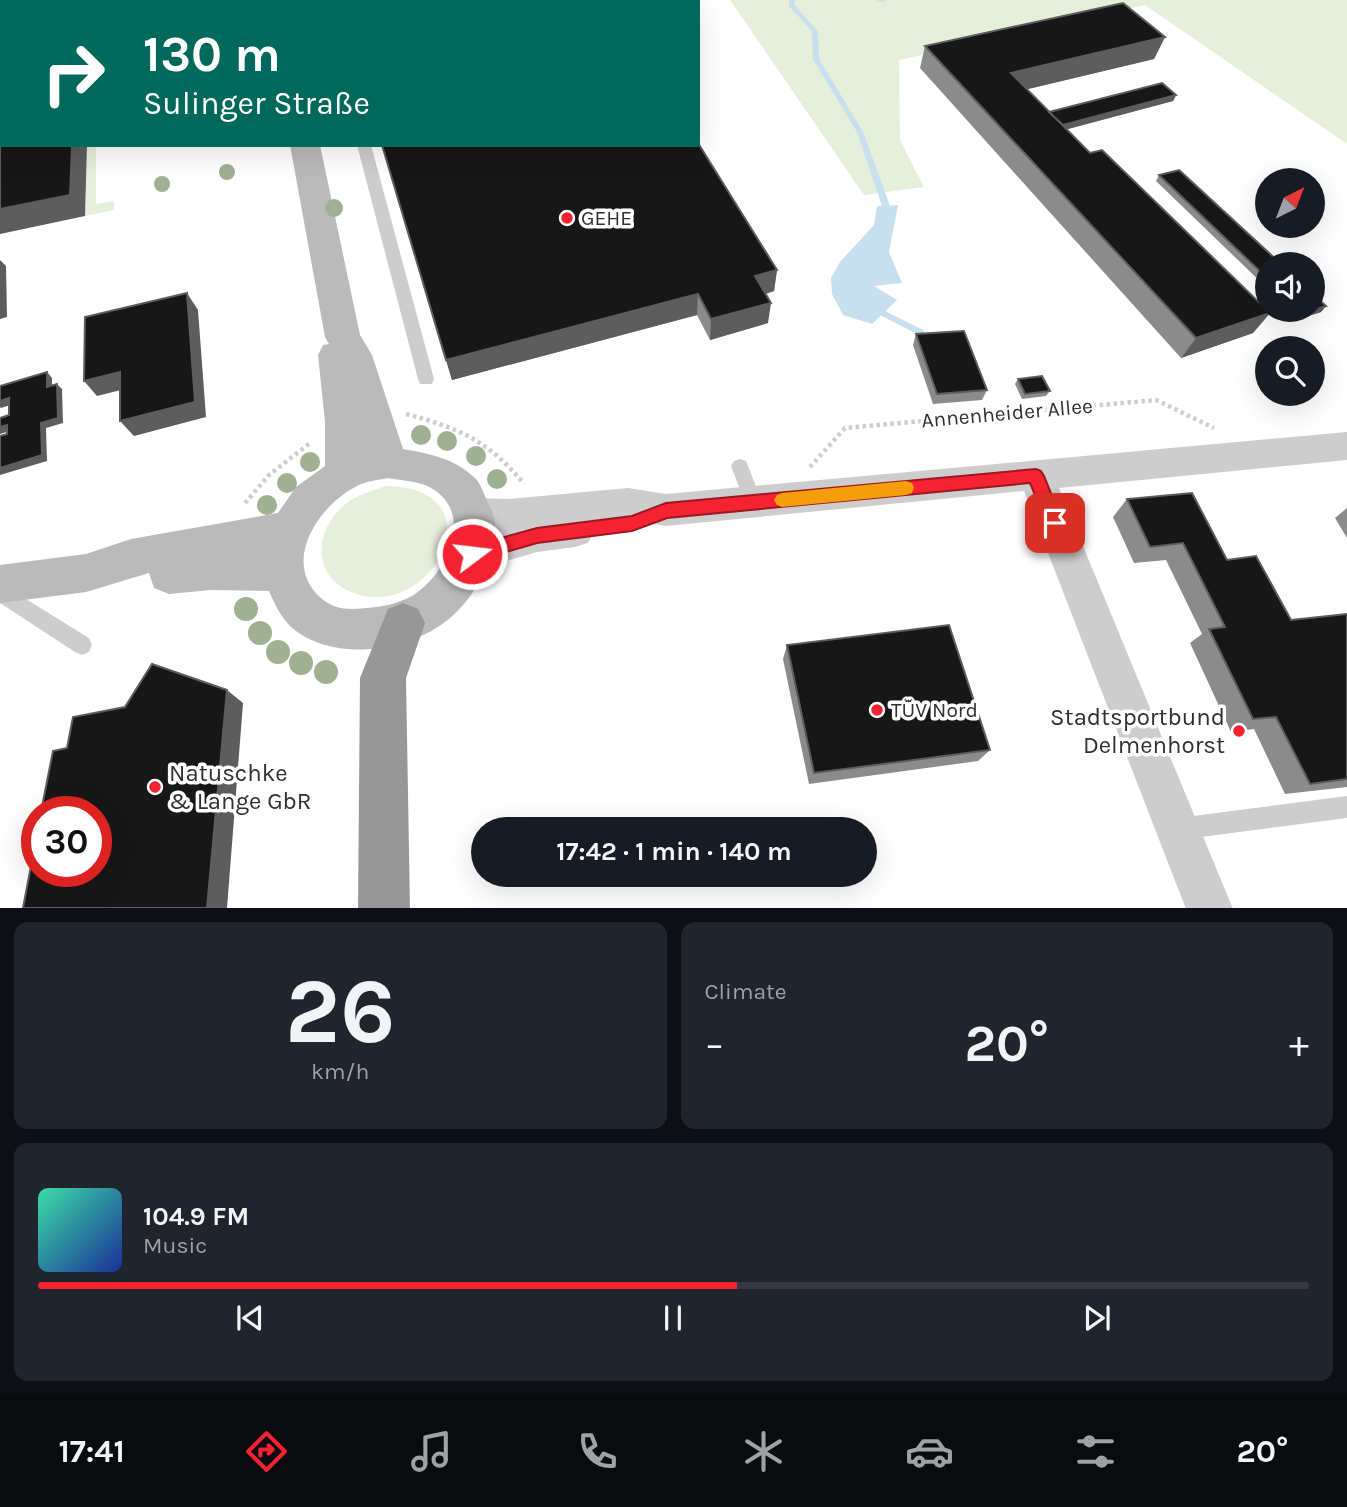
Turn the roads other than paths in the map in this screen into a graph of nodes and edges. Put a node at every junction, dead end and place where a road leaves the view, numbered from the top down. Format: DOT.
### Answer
graph roads {
  1 [pos="305,147"];
  2 [pos="365,147"];
  3 [pos="426,379"];
  4 [pos="359,418"];
  5 [pos="1347,446"];
  6 [pos="388,462"];
  7 [pos="740,466"];
  8 [pos="344,474"];
  9 [pos="1036,476"];
  10 [pos="753,502"];
  11 [pos="666,510"];
  12 [pos="289,529"];
  13 [pos="473,534"];
  14 [pos="283,572"];
  15 [pos="86,573"];
  16 [pos="0,584"];
  17 [pos="0,592"];
  18 [pos="403,623"];
  19 [pos="82,645"];
  20 [pos="1347,807"];
  21 [pos="1178,829"];
  22 [pos="384,908"];
  23 [pos="1210,908"];
  1 -- 4 [label="main road"];
  2 -- 3 [label="lane"];
  4 -- 6 [label="main road"];
  4 -- 8 [label="main road"];
  5 -- 9 [label="street"];
  6 -- 8 [label="main road"];
  6 -- 13 [label="main road"];
  7 -- 10 [label="lane"];
  8 -- 12 [label="main road"];
  9 -- 10 [label="street"];
  9 -- 21 [label="street"];
  10 -- 11 [label="street"];
  11 -- 13 [label="street"];
  11 -- 13 [label="street"];
  12 -- 14 [label="main road"];
  12 -- 15 [label="main road"];
  13 -- 18 [label="main road"];
  14 -- 15 [label="main road"];
  14 -- 18 [label="main road"];
  15 -- 16 [label="main road"];
  17 -- 19 [label="lane"];
  18 -- 22 [label="highway"];
  20 -- 21 [label="lane"];
  21 -- 23 [label="street"];
}
